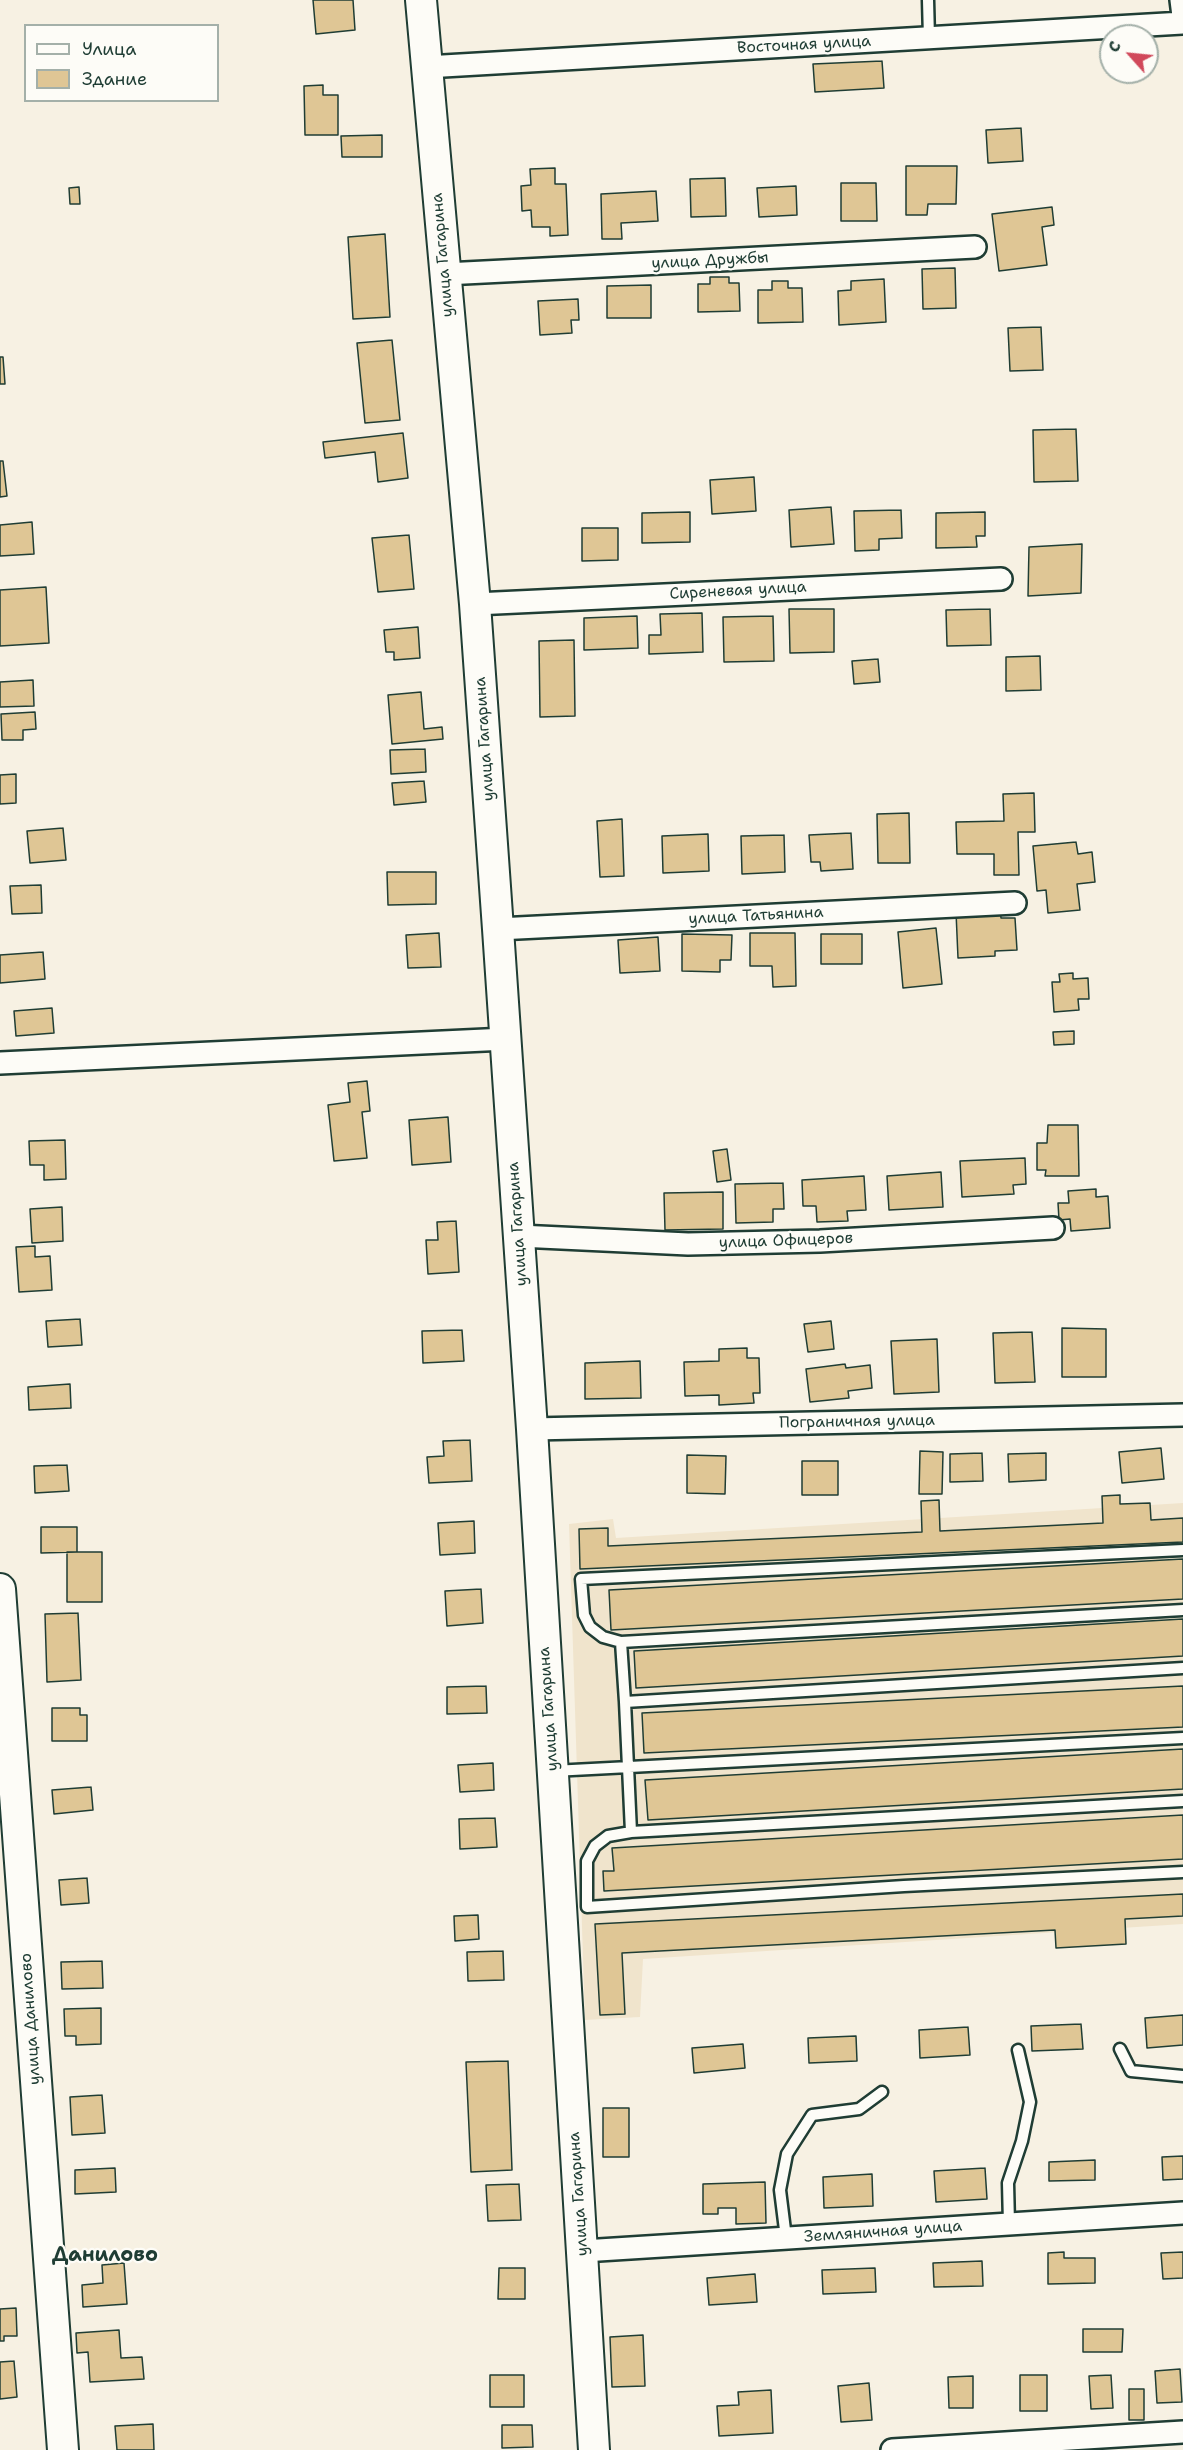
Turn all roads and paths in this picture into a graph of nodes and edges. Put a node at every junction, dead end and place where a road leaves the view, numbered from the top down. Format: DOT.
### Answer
graph roads {
  1 [pos="421,0"];
  2 [pos="928,0"];
  3 [pos="1181,0"];
  4 [pos="1183,16"];
  5 [pos="1183,23"];
  6 [pos="930,38"];
  7 [pos="426,67"];
  8 [pos="975,247"];
  9 [pos="445,274"];
  10 [pos="1001,579"];
  11 [pos="475,604"];
  12 [pos="1015,903"];
  13 [pos="498,929"];
  14 [pos="506,1039"];
  15 [pos="0,1063"];
  16 [pos="1053,1228"];
  17 [pos="519,1236"];
  18 [pos="1183,1415"];
  19 [pos="532,1429"];
  20 [pos="1183,1550"];
  21 [pos="0,1589"];
  22 [pos="1183,1610"];
  23 [pos="621,1642"];
  24 [pos="1183,1668"];
  25 [pos="624,1702"];
  26 [pos="1183,1738"];
  27 [pos="628,1768"];
  28 [pos="553,1771"];
  29 [pos="1183,1801"];
  30 [pos="632,1832"];
  31 [pos="1183,1872"];
  32 [pos="1120,2049"];
  33 [pos="1018,2050"];
  34 [pos="1183,2076"];
  35 [pos="882,2092"];
  36 [pos="1183,2213"];
  37 [pos="1010,2224"];
  38 [pos="786,2238"];
  39 [pos="583,2251"];
  40 [pos="1183,2432"];
  41 [pos="63,2450"];
  42 [pos="594,2450"];
  43 [pos="892,2450"];
  1 -- 7 [label="street, улица Гагарина"];
  2 -- 6 [label="lane"];
  3 -- 4 [label="street"];
  5 -- 6 [label="street, Восточная улица"];
  6 -- 7 [label="street, Восточная улица"];
  7 -- 9 [label="street, улица Гагарина"];
  8 -- 9 [label="street, улица Дружбы"];
  9 -- 11 [label="street, улица Гагарина"];
  10 -- 11 [label="street, Сиреневая улица"];
  11 -- 13 [label="street, улица Гагарина"];
  12 -- 13 [label="street, улица Татьянина"];
  13 -- 14 [label="street, улица Гагарина"];
  14 -- 15 [label="street"];
  14 -- 17 [label="street, улица Гагарина"];
  16 -- 17 [label="street, улица Офицеров"];
  17 -- 19 [label="street, улица Гагарина"];
  18 -- 19 [label="street, Пограничная улица"];
  19 -- 28 [label="street, улица Гагарина"];
  20 -- 23 [label="lane"];
  21 -- 41 [label="street, улица Данилово"];
  22 -- 23 [label="lane"];
  23 -- 25 [label="lane"];
  24 -- 25 [label="lane"];
  25 -- 27 [label="lane"];
  26 -- 27 [label="lane"];
  27 -- 28 [label="lane"];
  27 -- 30 [label="lane"];
  28 -- 39 [label="street, улица Гагарина"];
  29 -- 30 [label="lane"];
  30 -- 31 [label="lane"];
  32 -- 34 [label="lane"];
  33 -- 37 [label="lane"];
  35 -- 38 [label="lane"];
  36 -- 37 [label="street, Земляничная улица"];
  37 -- 38 [label="street, Земляничная улица"];
  38 -- 39 [label="street, Земляничная улица"];
  39 -- 42 [label="street, улица Гагарина"];
  40 -- 43 [label="street"];
}
